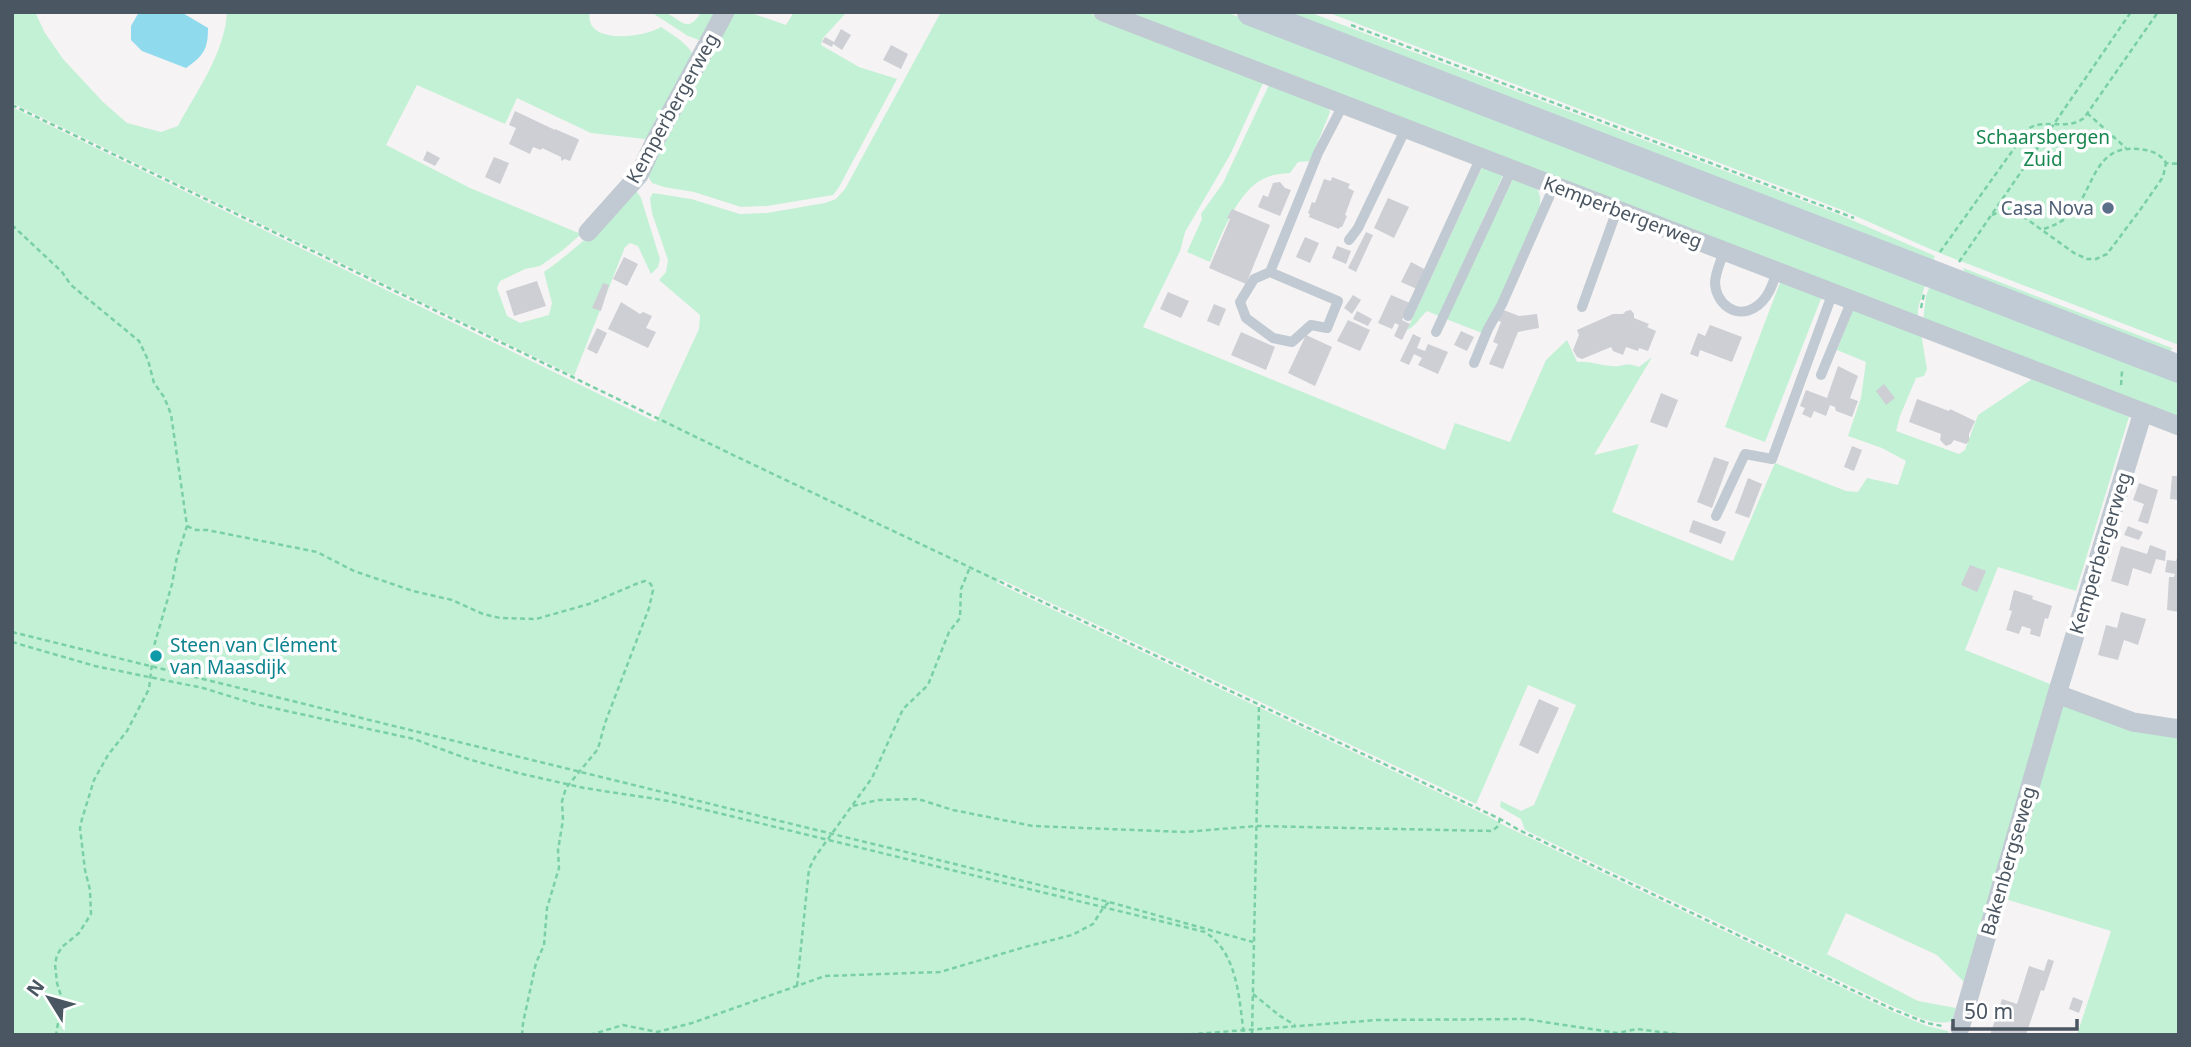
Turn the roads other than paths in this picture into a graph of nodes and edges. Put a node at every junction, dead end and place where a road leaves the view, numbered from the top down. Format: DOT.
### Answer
graph roads {
  1 [pos="725,12"];
  2 [pos="1103,12"];
  3 [pos="1251,12"];
  4 [pos="1343,104"];
  5 [pos="1406,128"];
  6 [pos="1481,157"];
  7 [pos="1512,169"];
  8 [pos="1554,186"];
  9 [pos="1617,210"];
  10 [pos="587,232"];
  11 [pos="1349,240"];
  12 [pos="1724,251"];
  13 [pos="1777,270"];
  14 [pos="1270,272"];
  15 [pos="1833,292"];
  16 [pos="1852,300"];
  17 [pos="1582,307"];
  18 [pos="1408,316"];
  19 [pos="1436,332"];
  20 [pos="1474,363"];
  21 [pos="2179,369"];
  22 [pos="1821,375"];
  23 [pos="2143,412"];
  24 [pos="2179,426"];
  25 [pos="1717,516"];
  26 [pos="2057,694"];
  27 [pos="2179,729"];
  28 [pos="1959,1028"];
  1 -- 10 [label="street, Kemperbergerweg"];
  2 -- 4 [label="street, Kemperbergerweg"];
  3 -- 21 [label="main road"];
  4 -- 5 [label="street, Kemperbergerweg"];
  4 -- 14 [label="lane"];
  5 -- 6 [label="street, Kemperbergerweg"];
  5 -- 11 [label="lane"];
  6 -- 7 [label="street, Kemperbergerweg"];
  6 -- 18 [label="lane"];
  7 -- 8 [label="street, Kemperbergerweg"];
  7 -- 19 [label="lane"];
  8 -- 9 [label="street, Kemperbergerweg"];
  8 -- 20 [label="lane"];
  9 -- 12 [label="street, Kemperbergerweg"];
  9 -- 17 [label="lane"];
  12 -- 13 [label="street, Kemperbergerweg"];
  12 -- 13 [label="lane"];
  13 -- 15 [label="street, Kemperbergerweg"];
  14 -- 14 [label="lane"];
  15 -- 16 [label="street, Kemperbergerweg"];
  15 -- 25 [label="lane"];
  16 -- 22 [label="lane"];
  16 -- 23 [label="street, Kemperbergerweg"];
  23 -- 24 [label="street, Kemperbergerweg"];
  23 -- 26 [label="street, Kemperbergerweg"];
  26 -- 27 [label="street"];
  26 -- 28 [label="street, Bakenbergseweg"];
}
